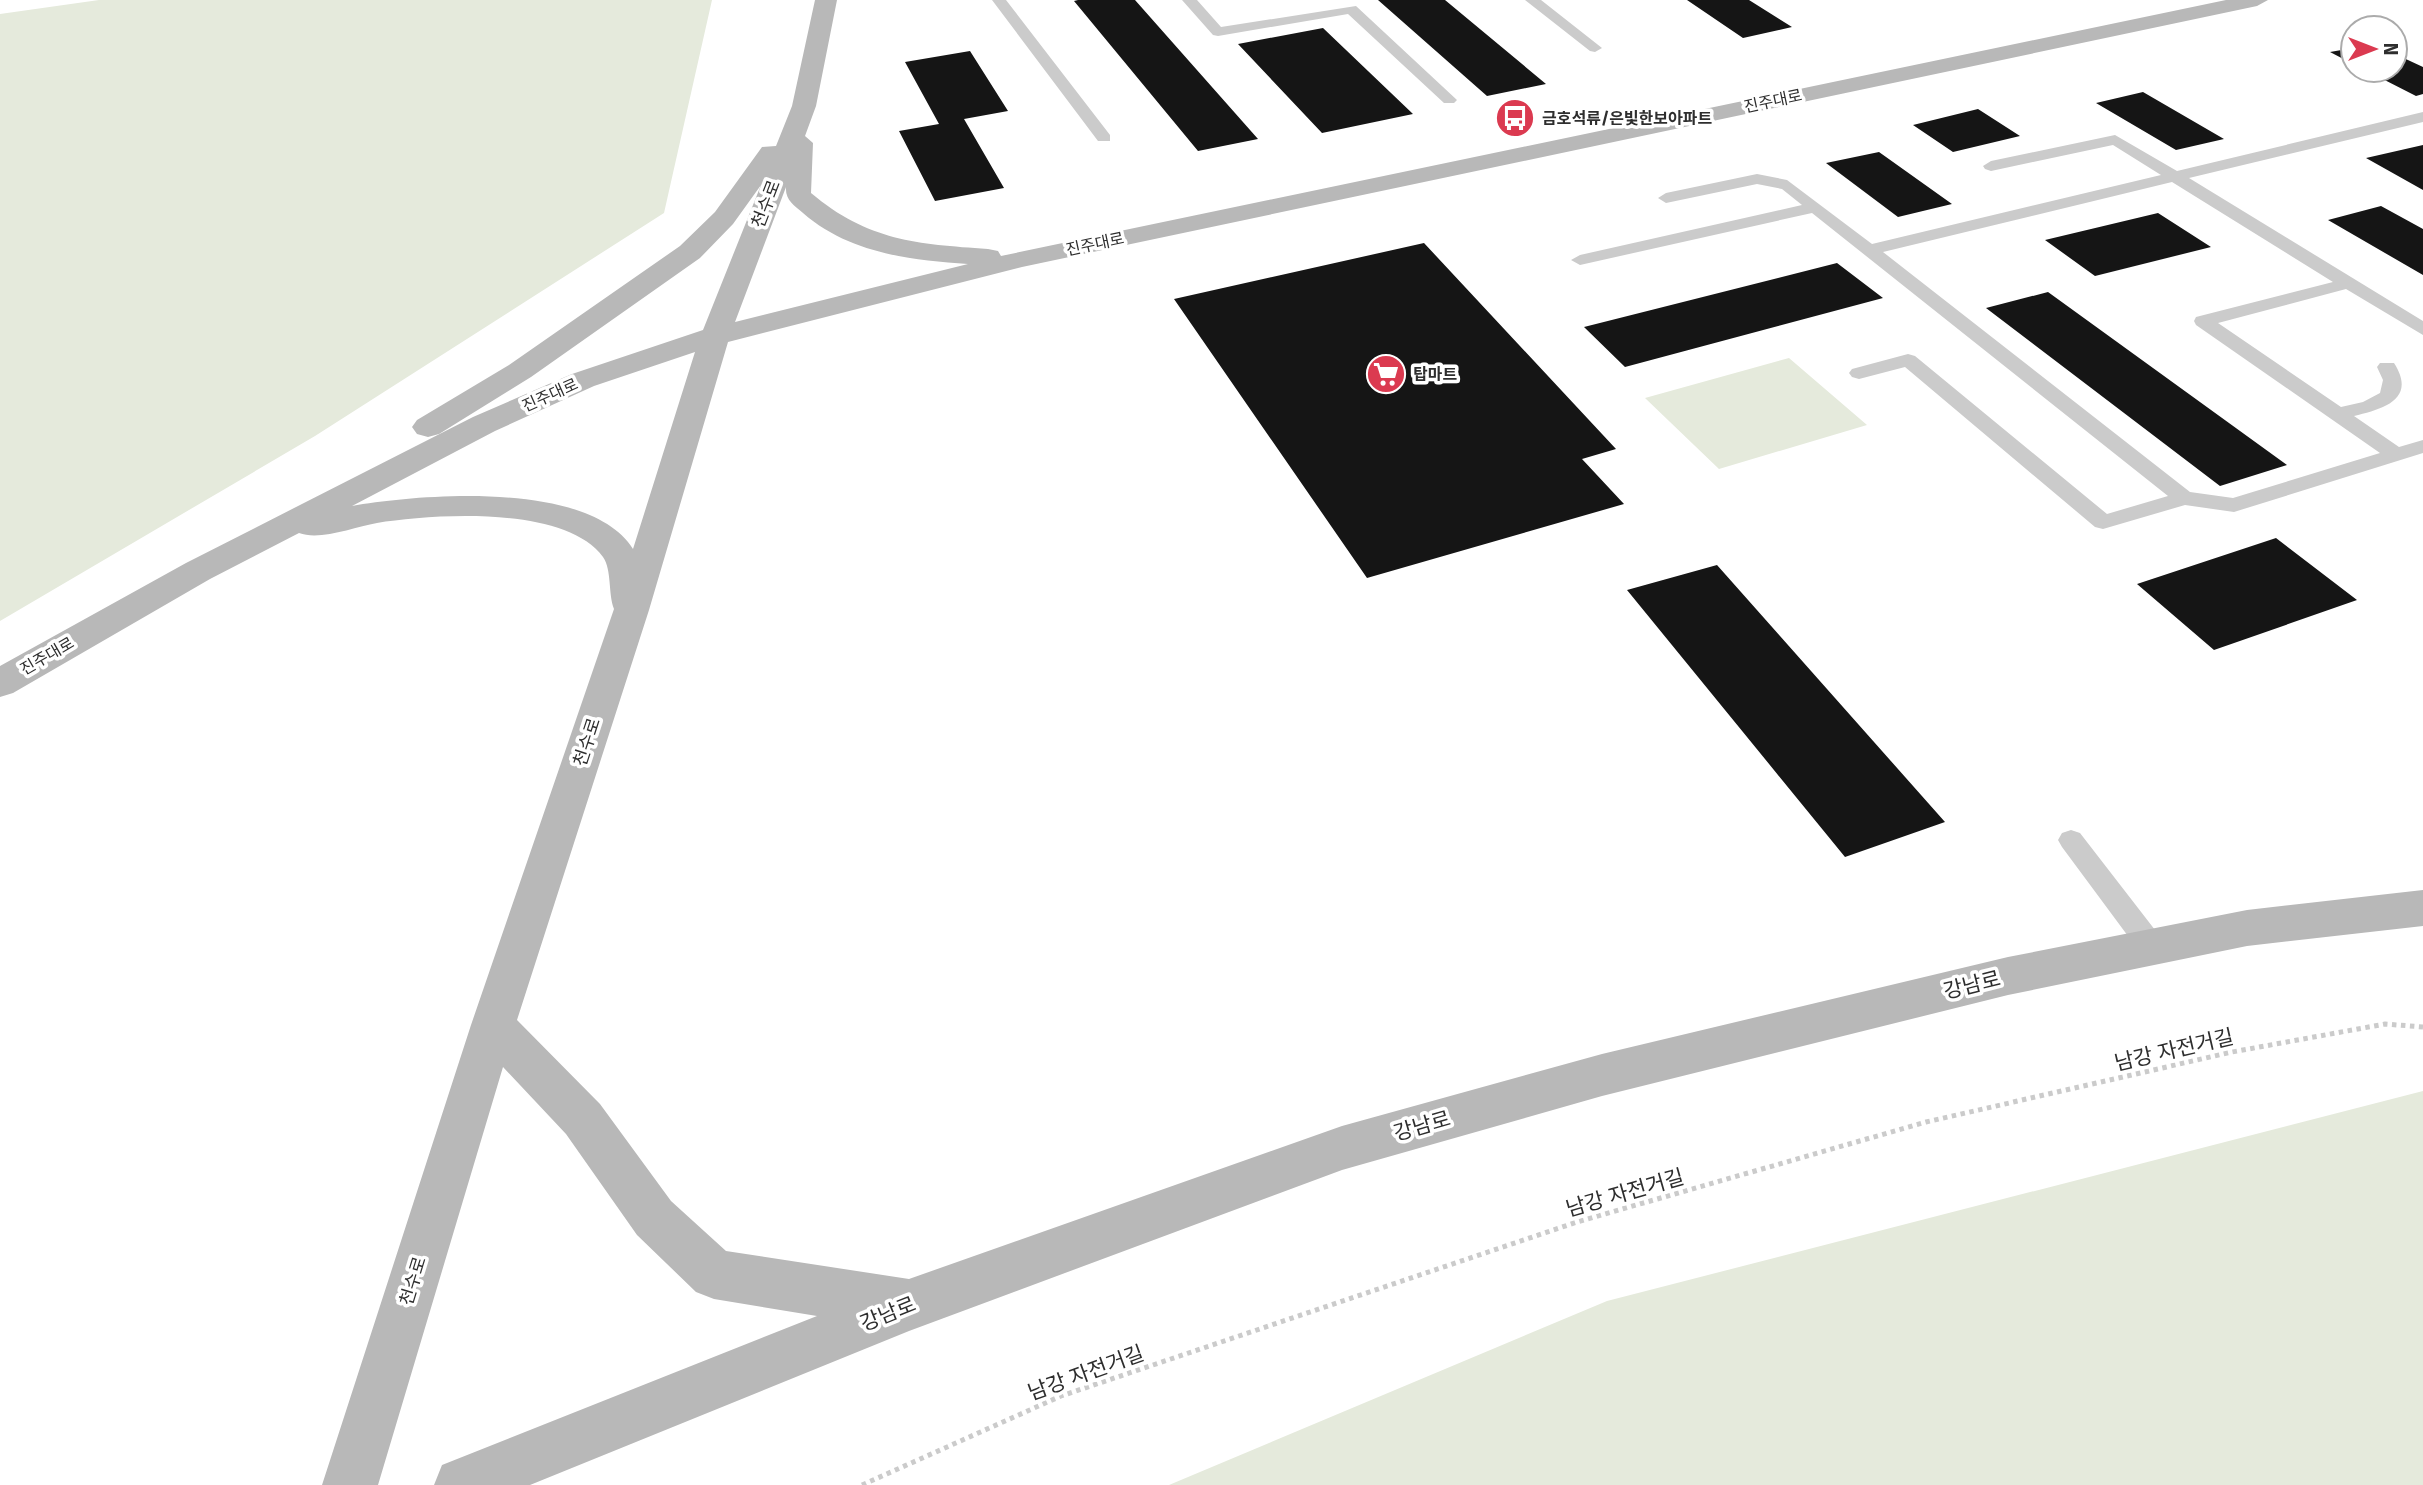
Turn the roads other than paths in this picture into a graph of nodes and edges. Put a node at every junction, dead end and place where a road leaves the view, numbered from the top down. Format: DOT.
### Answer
graph roads {
  1 [pos="826,0"];
  2 [pos="1189,0"];
  3 [pos="1532,0"];
  4 [pos="2257,0"];
  5 [pos="1003,1"];
  6 [pos="1595,48"];
  7 [pos="1448,100"];
  8 [pos="804,106"];
  9 [pos="2423,117"];
  10 [pos="1104,138"];
  11 [pos="1991,166"];
  12 [pos="2174,176"];
  13 [pos="1666,198"];
  14 [pos="1815,207"];
  15 [pos="1868,250"];
  16 [pos="1021,259"];
  17 [pos="1580,260"];
  18 [pos="2349,283"];
  19 [pos="2423,328"];
  20 [pos="715,336"];
  21 [pos="2386,367"];
  22 [pos="1859,373"];
  23 [pos="2337,414"];
  24 [pos="2423,446"];
  25 [pos="2396,454"];
  26 [pos="2184,498"];
  27 [pos="198,570"];
  28 [pos="631,610"];
  29 [pos="0,683"];
  30 [pos="2071,840"];
  31 [pos="2423,908"];
  32 [pos="2152,947"];
  33 [pos="493,1025"];
  34 [pos="909,1305"];
  35 [pos="350,1485"];
  36 [pos="463,1485"];
  1 -- 8 [label="street, 천수로"];
  2 -- 7 [label="lane"];
  3 -- 6 [label="lane"];
  4 -- 16 [label="street, 진주대로"];
  5 -- 10 [label="lane"];
  8 -- 16 [label="street"];
  8 -- 20 [label="street, 천수로"];
  8 -- 27 [label="street"];
  9 -- 12 [label="lane"];
  11 -- 12 [label="lane"];
  12 -- 15 [label="lane"];
  12 -- 18 [label="lane"];
  13 -- 14 [label="lane"];
  14 -- 15 [label="lane"];
  14 -- 17 [label="lane"];
  15 -- 26 [label="lane"];
  16 -- 20 [label="street, 진주대로"];
  18 -- 19 [label="lane"];
  18 -- 23 [label="lane"];
  20 -- 27 [label="street, 진주대로"];
  20 -- 28 [label="street, 천수로"];
  21 -- 23 [label="lane"];
  22 -- 26 [label="lane"];
  23 -- 25 [label="lane"];
  24 -- 25 [label="lane"];
  25 -- 26 [label="lane"];
  27 -- 28 [label="street"];
  27 -- 29 [label="street, 진주대로"];
  28 -- 33 [label="street, 천수로"];
  30 -- 32 [label="lane"];
  31 -- 32 [label="street, 강남로"];
  32 -- 34 [label="street, 강남로"];
  33 -- 34 [label="street"];
  33 -- 35 [label="street, 천수로"];
  34 -- 36 [label="street, 강남로"];
}
